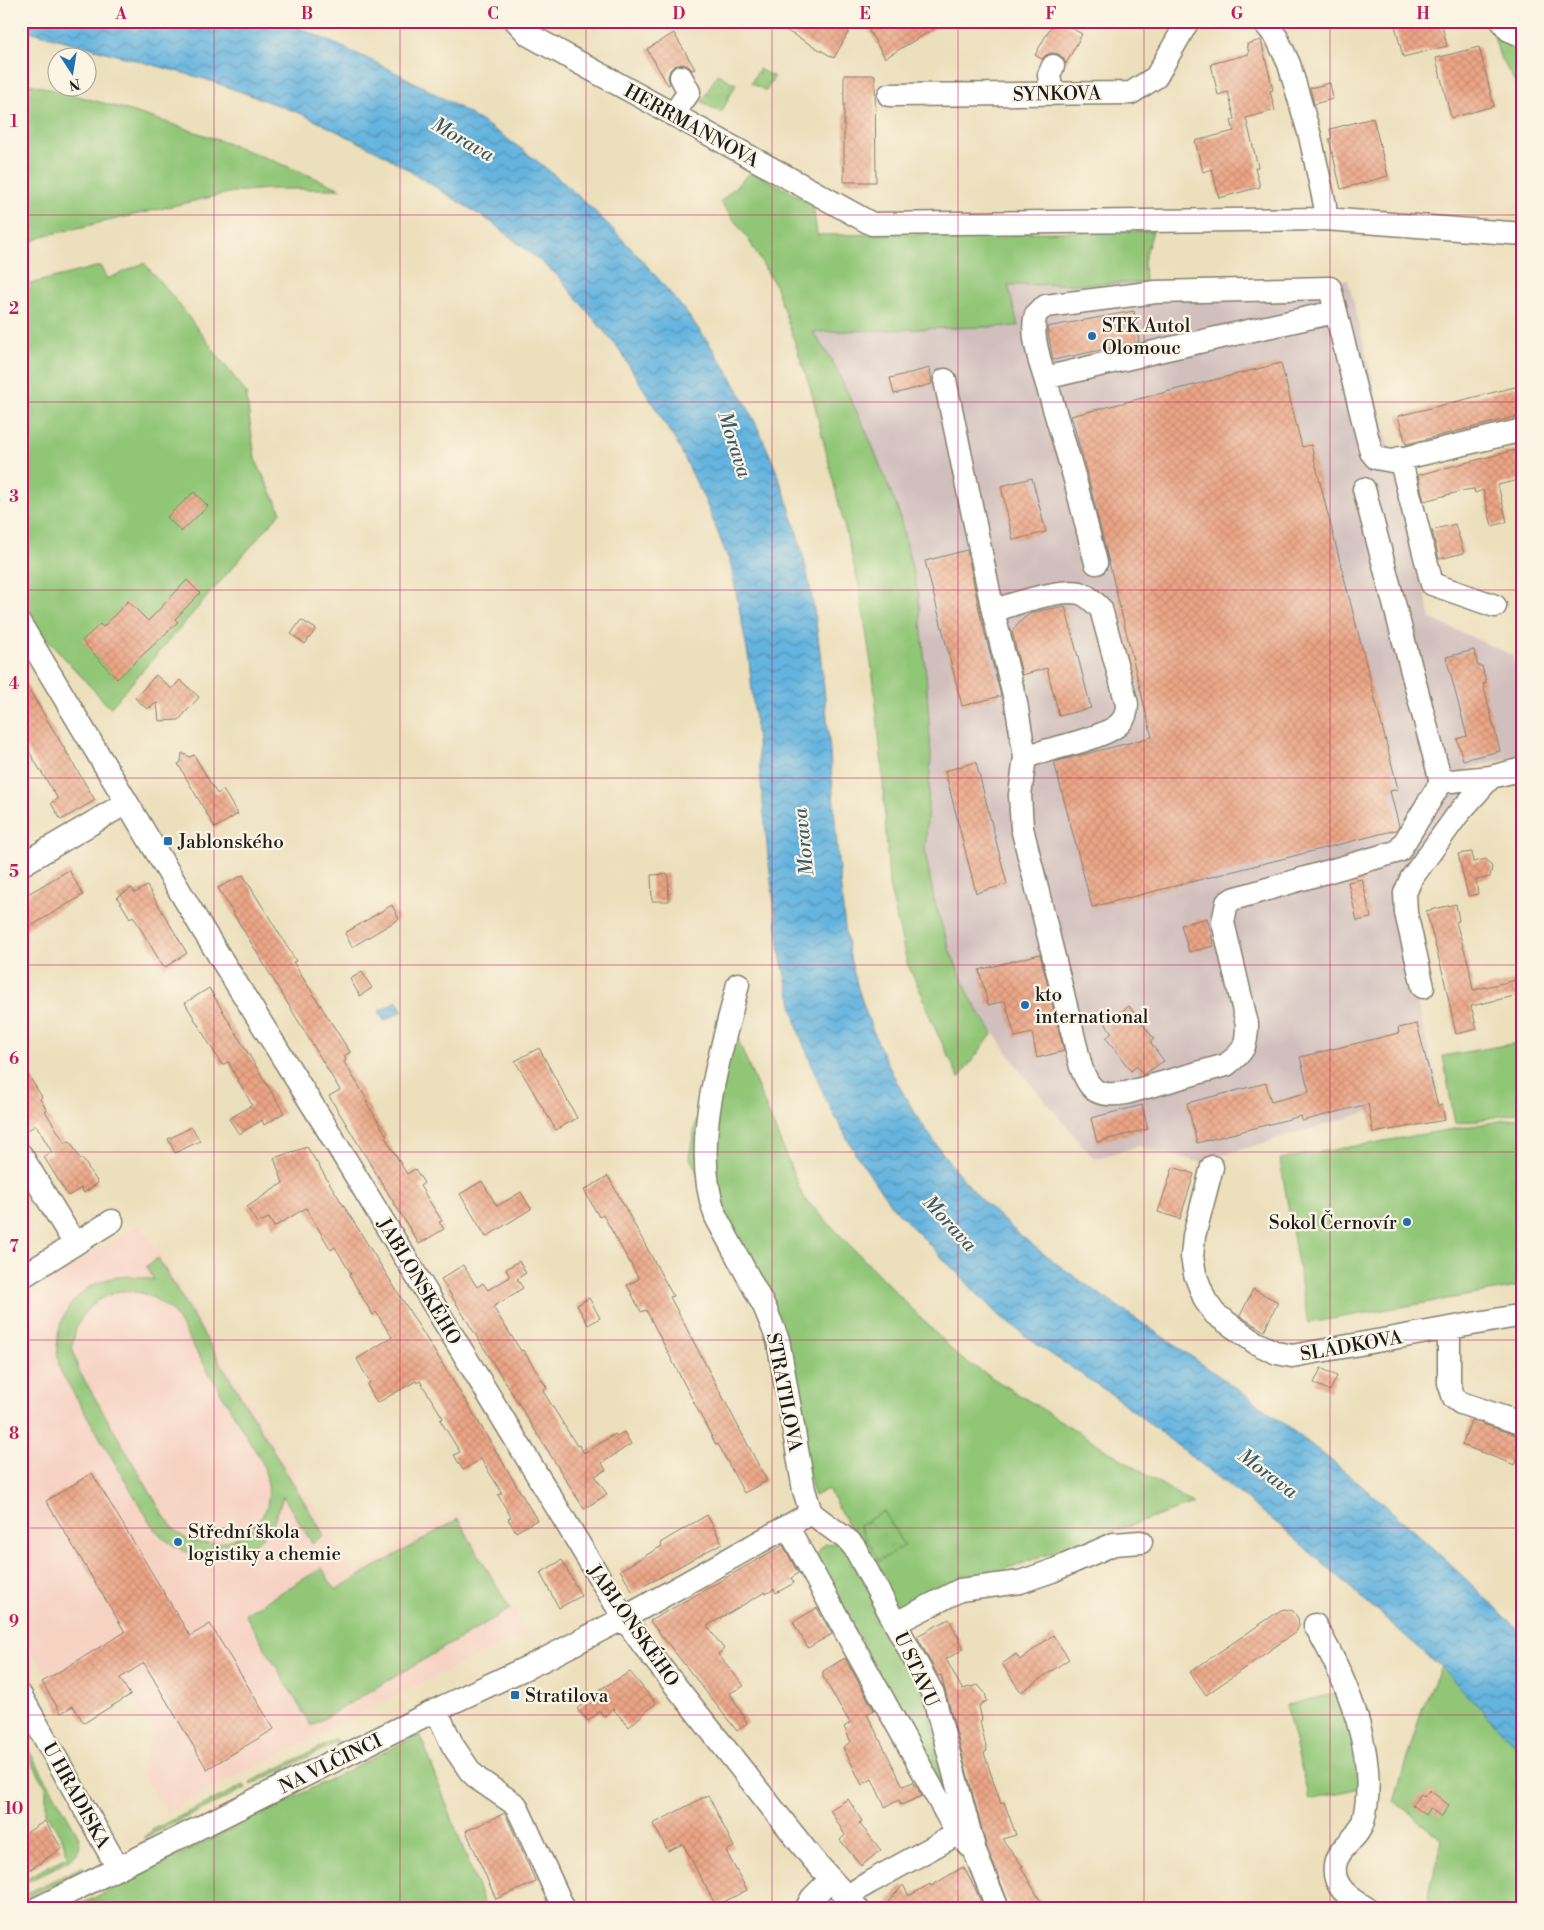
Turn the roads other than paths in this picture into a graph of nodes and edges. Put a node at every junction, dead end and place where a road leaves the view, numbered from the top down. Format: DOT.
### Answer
graph roads {
  1 [pos="516,21"];
  2 [pos="1188,21"];
  3 [pos="1263,21"];
  4 [pos="1502,21"];
  5 [pos="1523,36"];
  6 [pos="1053,66"];
  7 [pos="682,77"];
  8 [pos="1052,94"];
  9 [pos="889,95"];
  10 [pos="673,114"];
  11 [pos="1325,219"];
  12 [pos="1523,234"];
  13 [pos="1335,312"];
  14 [pos="1045,378"];
  15 [pos="945,380"];
  16 [pos="1523,430"];
  17 [pos="1396,460"];
  18 [pos="1364,489"];
  19 [pos="1096,564"];
  20 [pos="1495,606"];
  21 [pos="993,610"];
  22 [pos="21,625"];
  23 [pos="1025,757"];
  24 [pos="1523,769"];
  25 [pos="1491,777"];
  26 [pos="1441,782"];
  27 [pos="126,802"];
  28 [pos="21,865"];
  29 [pos="738,984"];
  30 [pos="1423,987"];
  31 [pos="21,1155"];
  32 [pos="1212,1166"];
  33 [pos="112,1221"];
  34 [pos="75,1244"];
  35 [pos="25,1275"];
  36 [pos="1523,1315"];
  37 [pos="1449,1329"];
  38 [pos="1523,1424"];
  39 [pos="811,1513"];
  40 [pos="786,1526"];
  41 [pos="1141,1542"];
  42 [pos="624,1618"];
  43 [pos="896,1623"];
  44 [pos="1315,1626"];
  45 [pos="21,1696"];
  46 [pos="436,1710"];
  47 [pos="959,1833"];
  48 [pos="975,1852"];
  49 [pos="118,1868"];
  50 [pos="830,1880"];
  51 [pos="853,1904"];
  52 [pos="36,1909"];
  53 [pos="564,1909"];
  54 [pos="806,1909"];
  55 [pos="998,1909"];
  56 [pos="1368,1909"];
  1 -- 10 [label="street, HERRMANNOVA"];
  2 -- 8 [label="street, SYNKOVA"];
  3 -- 11 [label="street"];
  4 -- 5 [label="street"];
  6 -- 8 [label="street"];
  7 -- 10 [label="street"];
  8 -- 9 [label="street, SYNKOVA"];
  10 -- 11 [label="street, HERRMANNOVA"];
  11 -- 12 [label="street"];
  13 -- 14 [label="street"];
  13 -- 14 [label="street"];
  13 -- 17 [label="street"];
  14 -- 19 [label="street"];
  15 -- 21 [label="street"];
  16 -- 17 [label="street"];
  17 -- 20 [label="street"];
  18 -- 26 [label="street"];
  21 -- 23 [label="street"];
  21 -- 23 [label="street"];
  22 -- 27 [label="street, JABLONSKÉHO"];
  23 -- 26 [label="street"];
  24 -- 25 [label="street"];
  25 -- 26 [label="street"];
  25 -- 30 [label="street"];
  27 -- 28 [label="street"];
  27 -- 42 [label="street, JABLONSKÉHO"];
  29 -- 39 [label="street, STRATILOVA"];
  31 -- 34 [label="street"];
  32 -- 37 [label="street, SLÁDKOVA"];
  33 -- 34 [label="street"];
  34 -- 35 [label="street"];
  36 -- 37 [label="street, SLÁDKOVA"];
  37 -- 38 [label="street"];
  39 -- 40 [label="street"];
  39 -- 43 [label="street, U STAVU"];
  40 -- 42 [label="street"];
  40 -- 47 [label="street, U STAVU"];
  41 -- 43 [label="street"];
  42 -- 46 [label="street, NA VLČINCI"];
  42 -- 50 [label="street, JABLONSKÉHO"];
  43 -- 48 [label="street, U STAVU"];
  44 -- 56 [label="street"];
  45 -- 49 [label="street, U HRADISKA"];
  46 -- 49 [label="street, NA VLČINCI"];
  46 -- 53 [label="street"];
  47 -- 48 [label="street, U STAVU"];
  47 -- 51 [label="street"];
  48 -- 55 [label="street, U STAVU"];
  49 -- 52 [label="street, NA VLČINCI"];
  50 -- 51 [label="street, JABLONSKÉHO"];
  50 -- 54 [label="street"];
}
